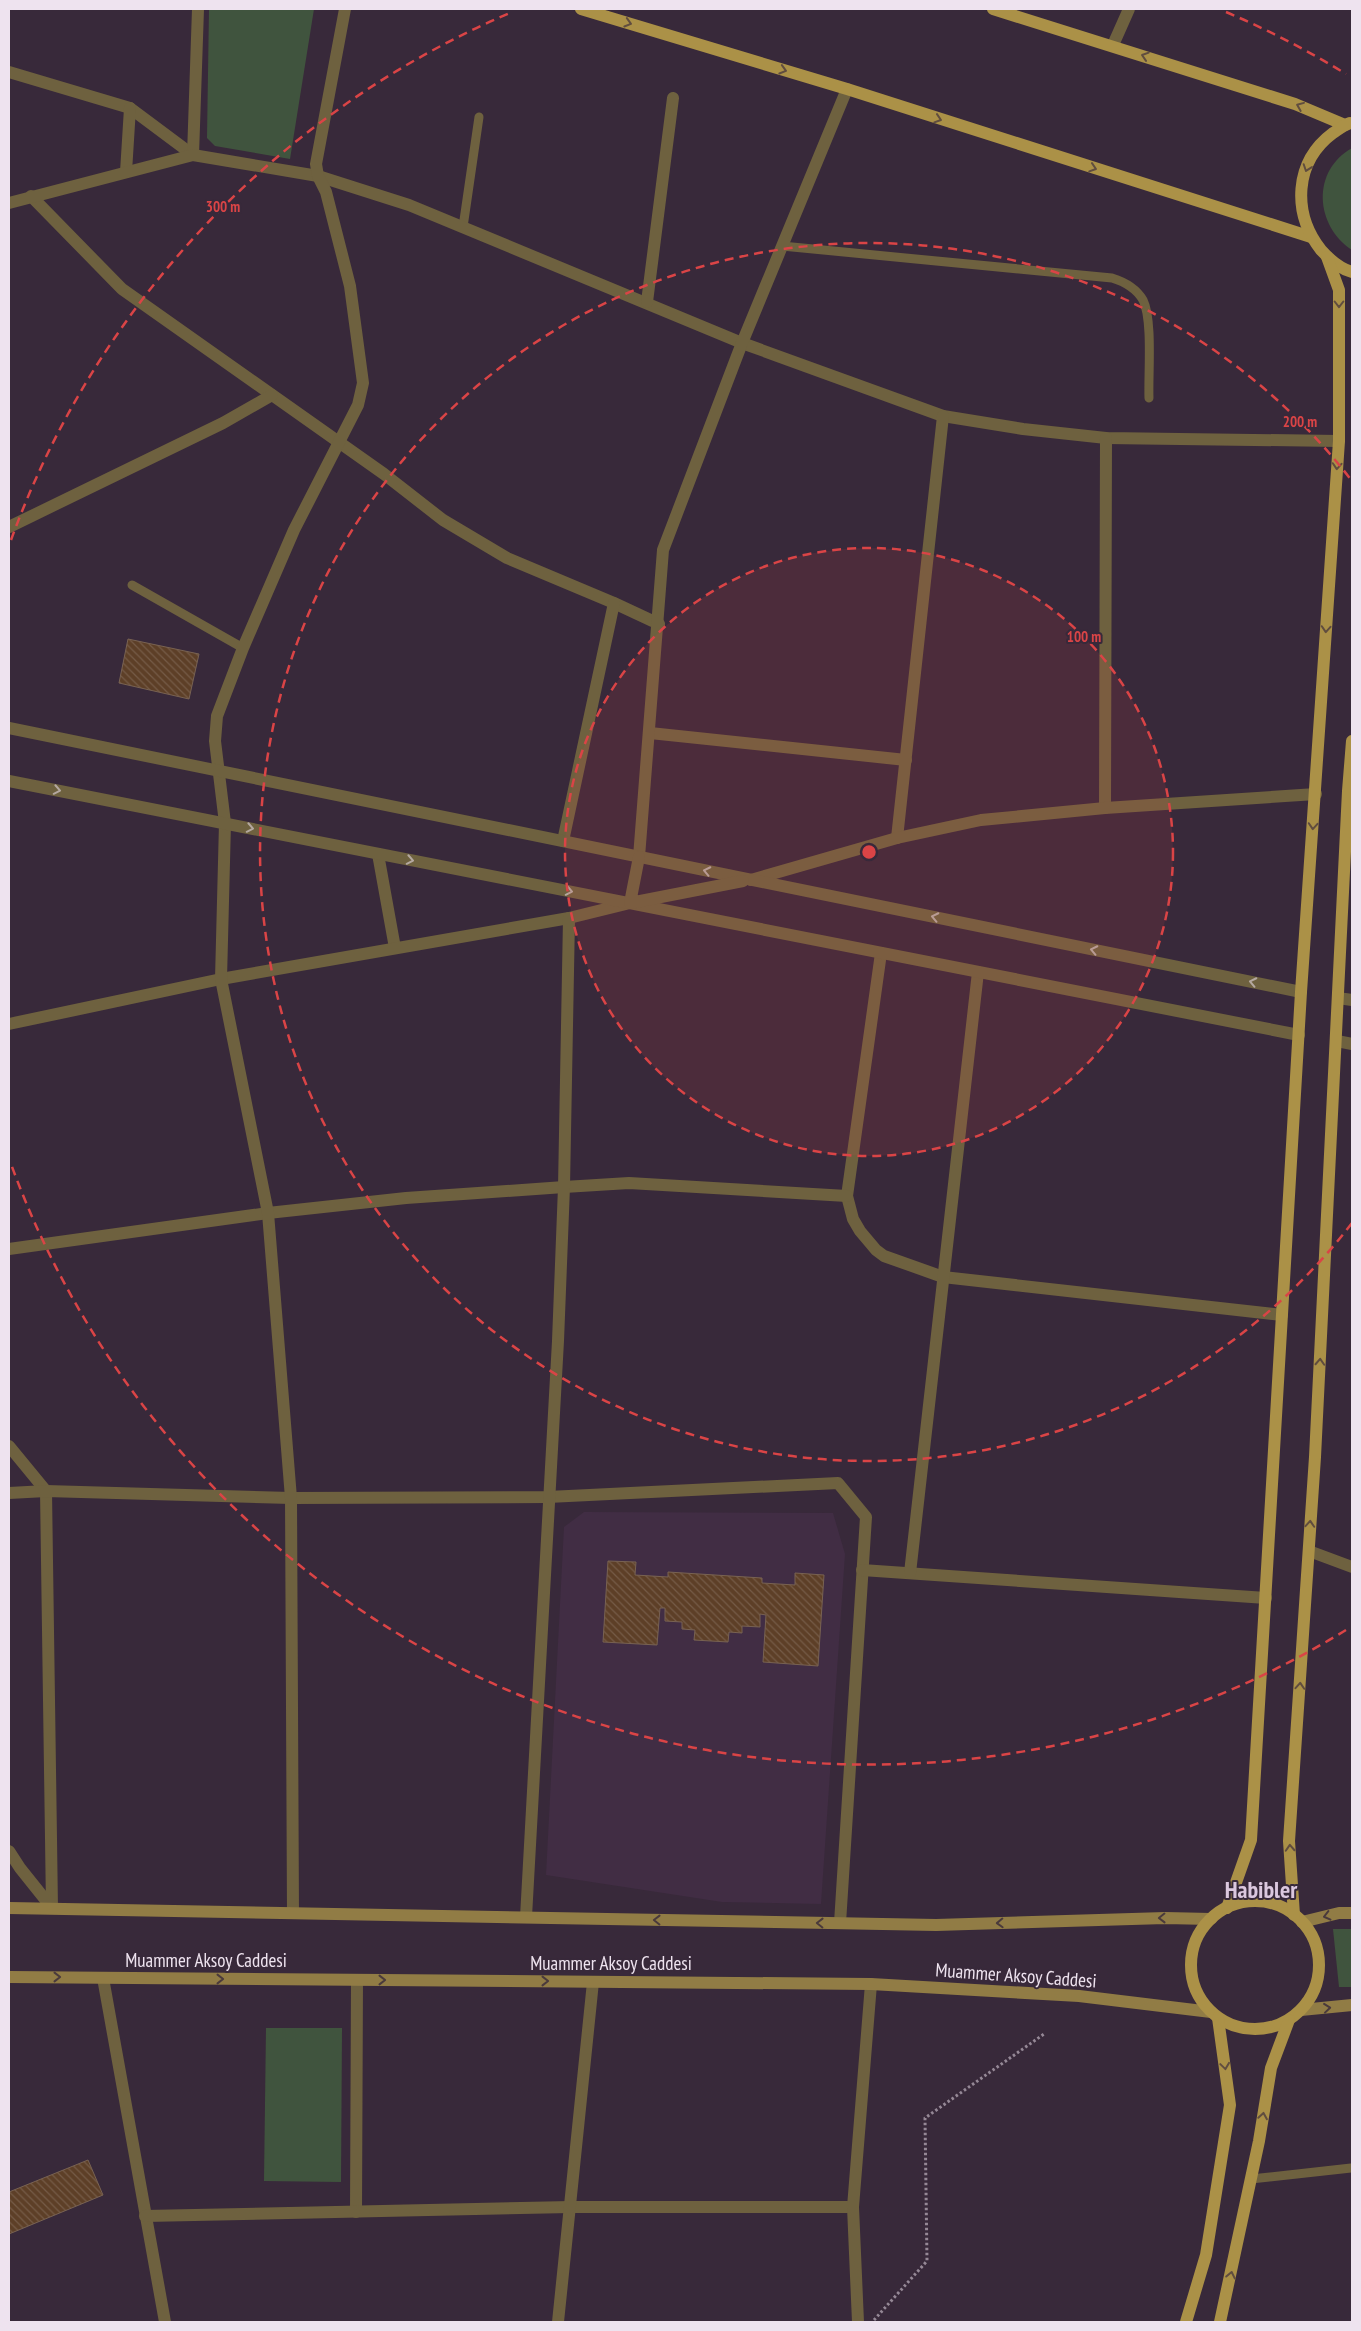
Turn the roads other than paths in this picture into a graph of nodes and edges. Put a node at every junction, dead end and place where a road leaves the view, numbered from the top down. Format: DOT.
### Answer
graph roads {
  1 [pos="198,9"];
  2 [pos="345,9"];
  3 [pos="581,9"];
  4 [pos="993,9"];
  5 [pos="1129,9"];
  6 [pos="1112,45"];
  7 [pos="9,72"];
  8 [pos="847,89"];
  9 [pos="673,98"];
  10 [pos="130,108"];
  11 [pos="479,117"];
  12 [pos="1349,123"];
  13 [pos="194,155"];
  14 [pos="126,172"];
  15 [pos="318,176"];
  16 [pos="31,196"];
  17 [pos="9,203"];
  18 [pos="463,227"];
  19 [pos="1311,237"];
  20 [pos="782,246"];
  21 [pos="1327,257"];
  22 [pos="1352,272"];
  23 [pos="647,302"];
  24 [pos="742,343"];
  25 [pos="272,395"];
  26 [pos="1149,398"];
  27 [pos="943,416"];
  28 [pos="1106,438"];
  29 [pos="1339,441"];
  30 [pos="339,442"];
  31 [pos="9,527"];
  32 [pos="132,585"];
  33 [pos="614,602"];
  34 [pos="659,624"];
  35 [pos="243,648"];
  36 [pos="9,728"];
  37 [pos="650,733"];
  38 [pos="1352,741"];
  39 [pos="906,760"];
  40 [pos="218,772"];
  41 [pos="9,781"];
  42 [pos="1316,794"];
  43 [pos="1105,808"];
  44 [pos="225,823"];
  45 [pos="897,838"];
  46 [pos="563,841"];
  47 [pos="378,854"];
  48 [pos="639,857"];
  49 [pos="751,880"];
  50 [pos="630,904"];
  51 [pos="569,918"];
  52 [pos="395,948"];
  53 [pos="881,953"];
  54 [pos="978,972"];
  55 [pos="221,980"];
  56 [pos="1301,992"];
  57 [pos="1338,998"];
  58 [pos="1352,1000"];
  59 [pos="9,1024"];
  60 [pos="1299,1035"];
  61 [pos="1337,1041"];
  62 [pos="1352,1044"];
  63 [pos="564,1187"];
  64 [pos="847,1196"];
  65 [pos="268,1213"];
  66 [pos="9,1249"];
  67 [pos="943,1277"];
  68 [pos="1282,1316"];
  69 [pos="9,1446"];
  70 [pos="46,1491"];
  71 [pos="9,1493"];
  72 [pos="548,1497"];
  73 [pos="291,1498"];
  74 [pos="1309,1551"];
  75 [pos="1352,1568"];
  76 [pos="862,1570"];
  77 [pos="910,1573"];
  78 [pos="1266,1598"];
  79 [pos="9,1850"];
  80 [pos="9,1908"];
  81 [pos="52,1908"];
  82 [pos="1227,1908"];
  83 [pos="293,1913"];
  84 [pos="1352,1913"];
  85 [pos="526,1917"];
  86 [pos="1298,1918"];
  87 [pos="1211,1919"];
  88 [pos="840,1923"];
  89 [pos="9,1977"];
  90 [pos="102,1978"];
  91 [pos="357,1980"];
  92 [pos="594,1982"];
  93 [pos="871,1984"];
  94 [pos="1352,2005"];
  95 [pos="1301,2010"];
  96 [pos="1215,2015"];
  97 [pos="1289,2020"];
  98 [pos="1351,2168"];
  99 [pos="1251,2178"];
  100 [pos="571,2207"];
  101 [pos="853,2207"];
  102 [pos="356,2212"];
  103 [pos="145,2216"];
  104 [pos="165,2322"];
  105 [pos="558,2322"];
  106 [pos="858,2322"];
  107 [pos="1186,2322"];
  108 [pos="1220,2322"];
  1 -- 13 [label="street"];
  2 -- 15 [label="street"];
  3 -- 8 [label="main road, one-way"];
  4 -- 6 [label="main road"];
  5 -- 6 [label="street"];
  12 -- 6 [label="main road, one-way"];
  7 -- 10 [label="street"];
  8 -- 19 [label="main road, one-way"];
  8 -- 20 [label="street"];
  9 -- 23 [label="street"];
  10 -- 13 [label="street"];
  10 -- 14 [label="street"];
  11 -- 18 [label="lane"];
  12 -- 19 [label="main road, one-way"];
  13 -- 14 [label="street"];
  13 -- 15 [label="street"];
  14 -- 16 [label="street"];
  15 -- 18 [label="street"];
  15 -- 30 [label="street"];
  16 -- 17 [label="street"];
  16 -- 25 [label="street"];
  18 -- 23 [label="street"];
  19 -- 21 [label="main road"];
  20 -- 24 [label="street"];
  20 -- 26 [label="lane"];
  21 -- 22 [label="main road"];
  21 -- 29 [label="main road, one-way"];
  23 -- 24 [label="street"];
  24 -- 27 [label="street"];
  24 -- 34 [label="street"];
  25 -- 30 [label="street"];
  25 -- 31 [label="street"];
  27 -- 28 [label="street"];
  27 -- 39 [label="street"];
  28 -- 29 [label="street"];
  28 -- 43 [label="street"];
  29 -- 42 [label="main road, one-way"];
  30 -- 33 [label="street"];
  30 -- 35 [label="street"];
  32 -- 35 [label="lane"];
  33 -- 34 [label="street"];
  33 -- 46 [label="street"];
  34 -- 37 [label="street"];
  35 -- 40 [label="street"];
  36 -- 40 [label="street"];
  37 -- 39 [label="street"];
  37 -- 48 [label="street"];
  38 -- 57 [label="main road"];
  39 -- 45 [label="street"];
  40 -- 44 [label="street"];
  40 -- 46 [label="street"];
  41 -- 44 [label="street, one-way"];
  42 -- 43 [label="street"];
  42 -- 56 [label="main road, one-way"];
  43 -- 45 [label="street"];
  44 -- 47 [label="street, one-way"];
  44 -- 55 [label="street"];
  45 -- 49 [label="street"];
  46 -- 48 [label="street"];
  47 -- 50 [label="street, one-way"];
  47 -- 52 [label="street"];
  49 -- 48 [label="street, one-way"];
  48 -- 50 [label="street"];
  49 -- 50 [label="street"];
  56 -- 49 [label="street, one-way"];
  50 -- 51 [label="street"];
  50 -- 53 [label="street"];
  51 -- 52 [label="street"];
  51 -- 63 [label="street"];
  52 -- 55 [label="street"];
  53 -- 54 [label="street"];
  53 -- 64 [label="street"];
  54 -- 60 [label="street"];
  54 -- 67 [label="street"];
  55 -- 59 [label="street"];
  55 -- 65 [label="street"];
  56 -- 60 [label="main road"];
  57 -- 58 [label="street"];
  57 -- 61 [label="main road"];
  60 -- 68 [label="main road"];
  61 -- 62 [label="street"];
  74 -- 61 [label="main road, one-way"];
  63 -- 64 [label="street"];
  63 -- 65 [label="street"];
  63 -- 72 [label="street"];
  64 -- 67 [label="street"];
  65 -- 66 [label="street"];
  65 -- 73 [label="street"];
  67 -- 68 [label="street"];
  67 -- 77 [label="street"];
  68 -- 78 [label="main road"];
  69 -- 70 [label="street"];
  70 -- 71 [label="street"];
  70 -- 73 [label="street"];
  70 -- 81 [label="street"];
  72 -- 73 [label="street"];
  72 -- 76 [label="street"];
  72 -- 85 [label="street"];
  73 -- 83 [label="street"];
  74 -- 75 [label="street"];
  86 -- 74 [label="main road, one-way"];
  76 -- 77 [label="street"];
  76 -- 88 [label="street"];
  77 -- 78 [label="street"];
  78 -- 82 [label="main road"];
  79 -- 81 [label="street"];
  80 -- 81 [label="main road"];
  81 -- 83 [label="main road"];
  82 -- 86 [label="main road"];
  82 -- 87 [label="main road"];
  83 -- 85 [label="main road"];
  84 -- 86 [label="main road, one-way"];
  88 -- 85 [label="main road, one-way"];
  86 -- 95 [label="main road"];
  87 -- 88 [label="main road, one-way"];
  87 -- 96 [label="main road"];
  89 -- 90 [label="main road, Muammer Aksoy Caddesi, one-way"];
  90 -- 91 [label="main road, Muammer Aksoy Caddesi, one-way"];
  90 -- 103 [label="street"];
  91 -- 92 [label="main road, Muammer Aksoy Caddesi, one-way"];
  91 -- 102 [label="street"];
  92 -- 93 [label="main road, Muammer Aksoy Caddesi"];
  92 -- 100 [label="street"];
  93 -- 96 [label="main road, Muammer Aksoy Caddesi"];
  93 -- 101 [label="street"];
  95 -- 94 [label="main road, one-way"];
  95 -- 97 [label="main road"];
  96 -- 97 [label="main road"];
  96 -- 107 [label="main road, one-way"];
  99 -- 97 [label="main road, one-way"];
  98 -- 99 [label="lane"];
  108 -- 99 [label="main road, one-way"];
  100 -- 101 [label="street"];
  100 -- 102 [label="street"];
  100 -- 105 [label="street"];
  101 -- 106 [label="street"];
  102 -- 103 [label="street"];
  103 -- 104 [label="street"];
}
